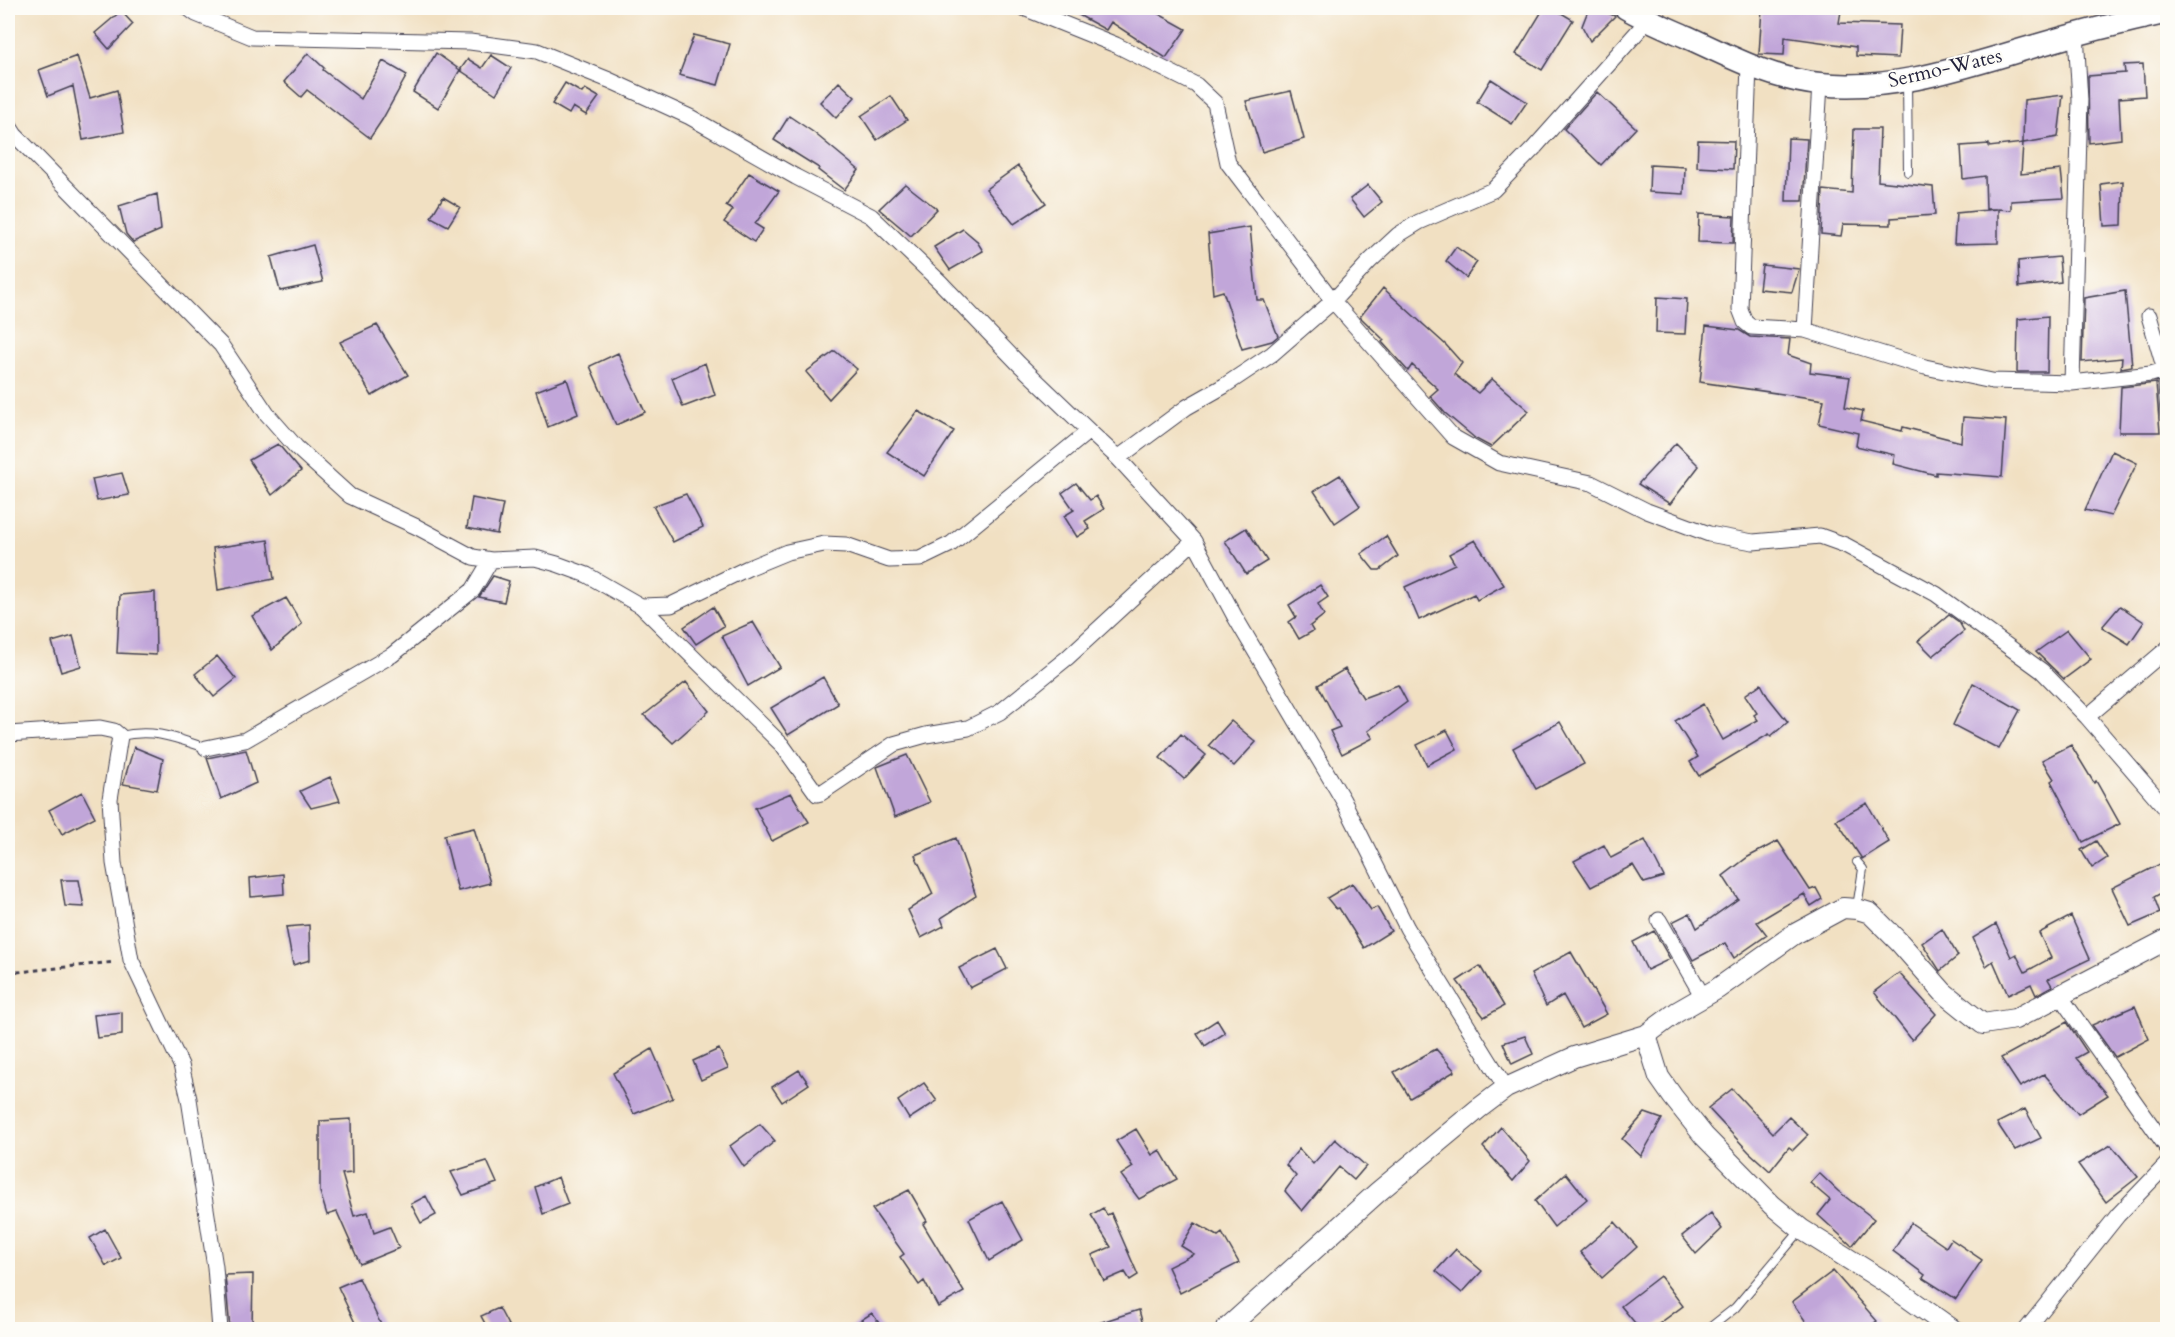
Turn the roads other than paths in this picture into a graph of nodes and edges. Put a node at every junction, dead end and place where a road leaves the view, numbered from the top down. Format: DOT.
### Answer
graph roads {
  1 [pos="188,8"];
  2 [pos="1024,8"];
  3 [pos="1626,8"];
  4 [pos="2168,12"];
  5 [pos="1649,20"];
  6 [pos="2076,34"];
  7 [pos="1749,65"];
  8 [pos="1907,80"];
  9 [pos="1820,84"];
  10 [pos="8,124"];
  11 [pos="1908,172"];
  12 [pos="1333,302"];
  13 [pos="2149,316"];
  14 [pos="1805,330"];
  15 [pos="2166,369"];
  16 [pos="2072,383"];
  17 [pos="2168,413"];
  18 [pos="1089,431"];
  19 [pos="1118,458"];
  20 [pos="1194,542"];
  21 [pos="491,561"];
  22 [pos="641,606"];
  23 [pos="2168,648"];
  24 [pos="2087,717"];
  25 [pos="8,734"];
  26 [pos="120,736"];
  27 [pos="207,748"];
  28 [pos="2168,812"];
  29 [pos="1857,862"];
  30 [pos="1857,909"];
  31 [pos="1659,920"];
  32 [pos="2168,939"];
  33 [pos="2060,996"];
  34 [pos="1702,997"];
  35 [pos="1646,1035"];
  36 [pos="1506,1088"];
  37 [pos="2168,1149"];
  38 [pos="2168,1163"];
  39 [pos="1801,1230"];
  40 [pos="220,1329"];
  41 [pos="1225,1329"];
  42 [pos="1707,1329"];
  43 [pos="1953,1329"];
  44 [pos="2026,1329"];
  1 -- 18 [label="street"];
  2 -- 12 [label="street"];
  3 -- 5 [label="main road, Sermo-Wates"];
  4 -- 6 [label="main road, Sermo-Wates"];
  5 -- 7 [label="main road, Sermo-Wates"];
  5 -- 12 [label="street"];
  6 -- 8 [label="main road, Sermo-Wates"];
  6 -- 16 [label="street"];
  7 -- 9 [label="main road, Sermo-Wates"];
  7 -- 14 [label="street"];
  8 -- 9 [label="main road, Sermo-Wates"];
  8 -- 11 [label="lane"];
  9 -- 14 [label="street"];
  10 -- 21 [label="street"];
  12 -- 19 [label="street"];
  12 -- 24 [label="street"];
  13 -- 15 [label="street"];
  14 -- 16 [label="street"];
  15 -- 16 [label="street"];
  15 -- 17 [label="street"];
  18 -- 19 [label="street"];
  18 -- 22 [label="street"];
  19 -- 20 [label="street"];
  20 -- 22 [label="street"];
  20 -- 36 [label="street"];
  21 -- 22 [label="street"];
  21 -- 27 [label="street"];
  23 -- 24 [label="street"];
  24 -- 28 [label="street"];
  25 -- 26 [label="street"];
  26 -- 27 [label="lane"];
  26 -- 40 [label="street"];
  29 -- 30 [label="lane"];
  30 -- 33 [label="street"];
  30 -- 34 [label="street"];
  31 -- 34 [label="street"];
  32 -- 33 [label="street"];
  33 -- 37 [label="street"];
  34 -- 35 [label="street"];
  35 -- 36 [label="street"];
  35 -- 39 [label="street"];
  36 -- 41 [label="street"];
  38 -- 44 [label="street"];
  39 -- 42 [label="lane"];
  39 -- 43 [label="street"];
}
